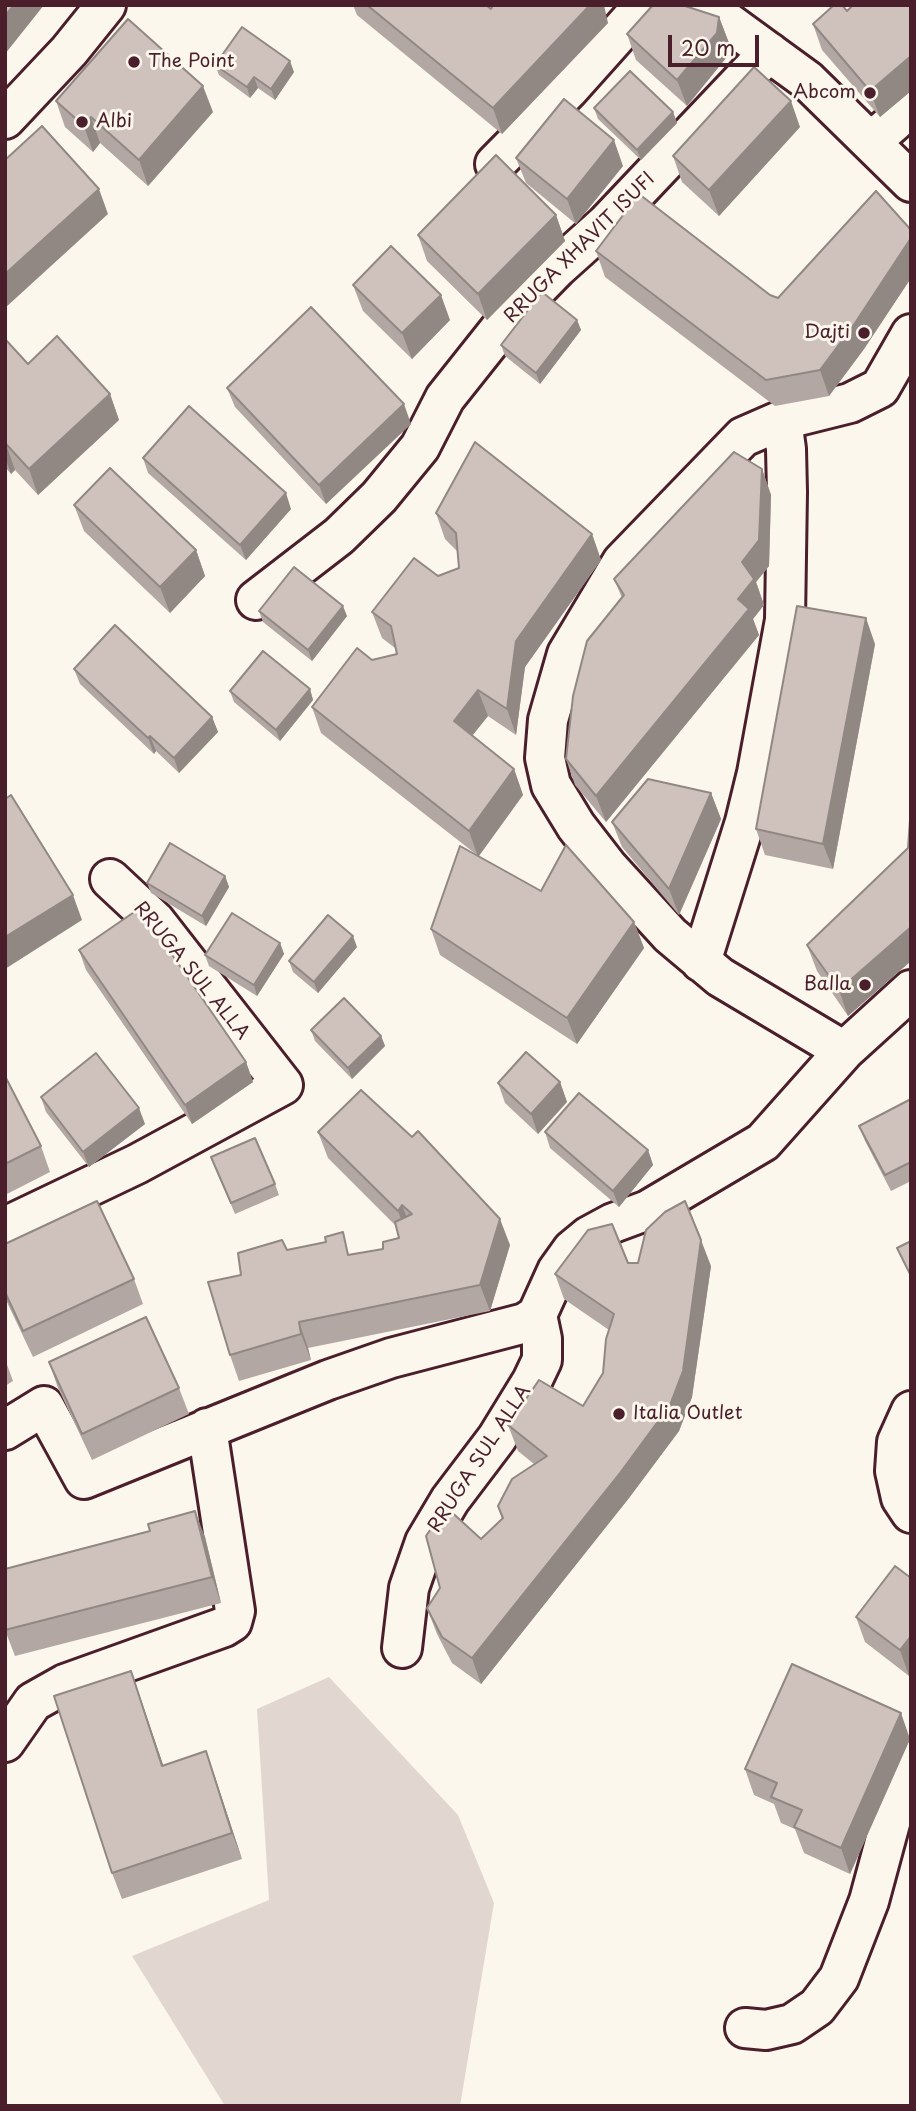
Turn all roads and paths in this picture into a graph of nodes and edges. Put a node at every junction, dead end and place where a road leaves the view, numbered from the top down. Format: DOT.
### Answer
graph roads {
  1 [pos="106,5"];
  2 [pos="644,5"];
  3 [pos="704,5"];
  4 [pos="769,52"];
  5 [pos="911,107"];
  6 [pos="5,119"];
  7 [pos="871,142"];
  8 [pos="495,163"];
  9 [pos="911,181"];
  10 [pos="911,334"];
  11 [pos="782,420"];
  12 [pos="256,600"];
  13 [pos="110,878"];
  14 [pos="701,962"];
  15 [pos="911,990"];
  16 [pos="844,1051"];
  17 [pos="5,1227"];
  18 [pos="537,1315"];
  19 [pos="911,1411"];
  20 [pos="206,1428"];
  21 [pos="5,1430"];
  22 [pos="911,1513"];
  23 [pos="402,1648"];
  24 [pos="5,1742"];
  25 [pos="911,1761"];
  26 [pos="745,2028"];
  1 -- 6 [label="street"];
  2 -- 8 [label="street"];
  3 -- 4 [label="street"];
  4 -- 7 [label="street"];
  4 -- 12 [label="street, RRUGA XHAVIT ISUFI"];
  5 -- 7 [label="street"];
  7 -- 9 [label="street"];
  10 -- 11 [label="street"];
  11 -- 14 [label="street"];
  11 -- 14 [label="street"];
  13 -- 17 [label="street, RRUGA SUL ALLA"];
  14 -- 16 [label="street"];
  15 -- 16 [label="street"];
  16 -- 18 [label="street"];
  18 -- 20 [label="street"];
  18 -- 23 [label="street, RRUGA SUL ALLA"];
  19 -- 22 [label="street"];
  20 -- 21 [label="street"];
  20 -- 24 [label="street"];
  25 -- 26 [label="street"];
}
